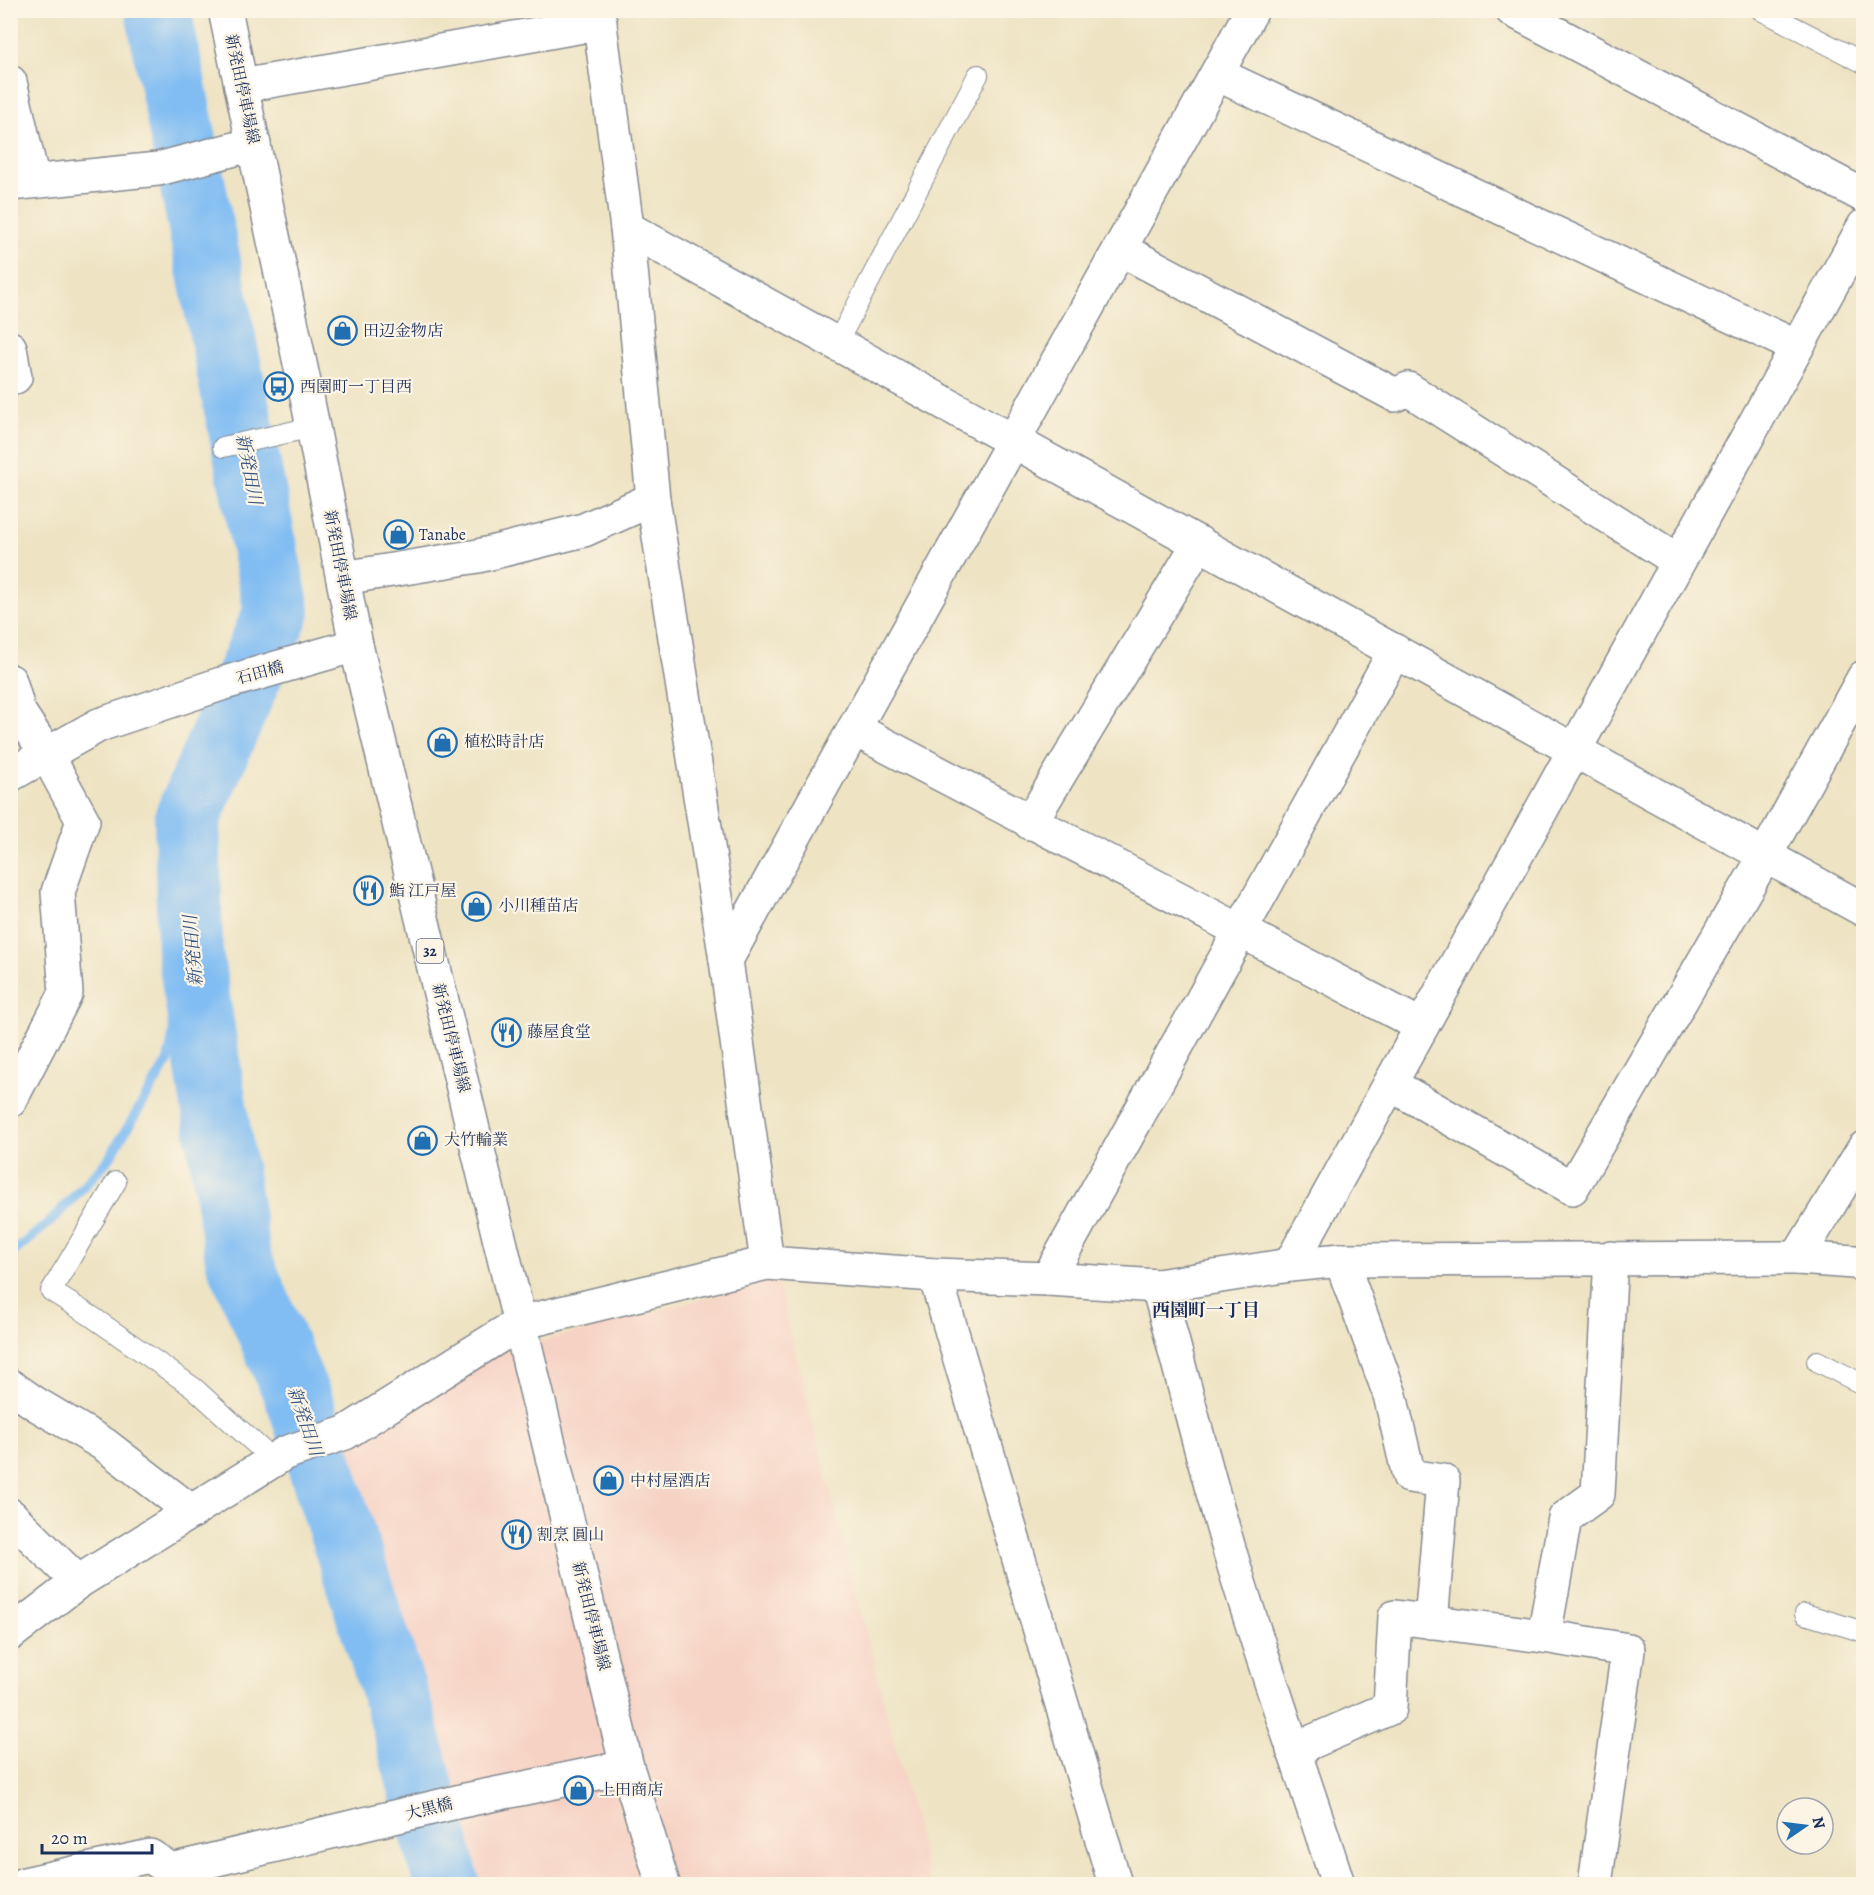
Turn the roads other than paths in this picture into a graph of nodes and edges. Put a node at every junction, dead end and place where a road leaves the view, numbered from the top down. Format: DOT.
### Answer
graph roads {
  1 [pos="225,10"];
  2 [pos="1252,10"];
  3 [pos="1512,10"];
  4 [pos="1761,10"];
  5 [pos="599,17"];
  6 [pos="1863,63"];
  7 [pos="1217,74"];
  8 [pos="978,75"];
  9 [pos="10,82"];
  10 [pos="241,86"];
  11 [pos="254,144"];
  12 [pos="22,183"];
  13 [pos="1863,196"];
  14 [pos="1863,226"];
  15 [pos="627,228"];
  16 [pos="1120,249"];
  17 [pos="837,343"];
  18 [pos="1797,347"];
  19 [pos="313,427"];
  20 [pos="1014,440"];
  21 [pos="223,447"];
  22 [pos="653,499"];
  23 [pos="1199,543"];
  24 [pos="1678,561"];
  25 [pos="344,578"];
  26 [pos="356,645"];
  27 [pos="1395,651"];
  28 [pos="1863,677"];
  29 [pos="13,702"];
  30 [pos="854,729"];
  31 [pos="1574,750"];
  32 [pos="46,753"];
  33 [pos="10,775"];
  34 [pos="1030,823"];
  35 [pos="1765,856"];
  36 [pos="1863,910"];
  37 [pos="1241,930"];
  38 [pos="726,960"];
  39 [pos="1422,1026"];
  40 [pos="1390,1084"];
  41 [pos="10,1101"];
  42 [pos="1863,1148"];
  43 [pos="116,1182"];
  44 [pos="1611,1258"];
  45 [pos="1797,1258"];
  46 [pos="1341,1260"];
  47 [pos="767,1263"];
  48 [pos="1863,1265"];
  49 [pos="1290,1266"];
  50 [pos="935,1275"];
  51 [pos="1048,1279"];
  52 [pos="1158,1286"];
  53 [pos="520,1323"];
  54 [pos="1817,1361"];
  55 [pos="1863,1385"];
  56 [pos="10,1386"];
  57 [pos="279,1457"];
  58 [pos="192,1512"];
  59 [pos="10,1515"];
  60 [pos="78,1582"];
  61 [pos="1804,1614"];
  62 [pos="1431,1622"];
  63 [pos="1863,1632"];
  64 [pos="10,1634"];
  65 [pos="1544,1636"];
  66 [pos="1293,1750"];
  67 [pos="627,1767"];
  68 [pos="173,1877"];
  69 [pos="24,1884"];
  70 [pos="663,1884"];
  71 [pos="1115,1884"];
  72 [pos="1338,1884"];
  73 [pos="1595,1884"];
  1 -- 10 [label="street, 新発田停車場線 / 32"];
  2 -- 7 [label="street"];
  3 -- 13 [label="street"];
  4 -- 6 [label="lane"];
  5 -- 10 [label="street"];
  5 -- 15 [label="street"];
  7 -- 16 [label="street"];
  7 -- 18 [label="street"];
  8 -- 17 [label="lane"];
  9 -- 12 [label="street"];
  10 -- 11 [label="street, 新発田停車場線 / 32"];
  11 -- 12 [label="street"];
  11 -- 19 [label="street, 新発田停車場線 / 32"];
  14 -- 18 [label="street"];
  15 -- 17 [label="street"];
  15 -- 22 [label="street"];
  16 -- 20 [label="street"];
  16 -- 24 [label="street"];
  17 -- 20 [label="street"];
  18 -- 24 [label="street"];
  19 -- 21 [label="lane"];
  19 -- 25 [label="street, 新発田停車場線 / 32"];
  20 -- 23 [label="street"];
  20 -- 30 [label="street"];
  22 -- 25 [label="street"];
  22 -- 38 [label="street"];
  23 -- 27 [label="street"];
  23 -- 34 [label="street"];
  24 -- 31 [label="street"];
  25 -- 26 [label="street, 新発田停車場線 / 32"];
  26 -- 32 [label="street, 石田橋"];
  26 -- 53 [label="street, 新発田停車場線 / 32"];
  27 -- 31 [label="street"];
  27 -- 37 [label="street"];
  28 -- 35 [label="street"];
  29 -- 32 [label="street"];
  30 -- 34 [label="street"];
  30 -- 38 [label="street"];
  31 -- 35 [label="street"];
  31 -- 39 [label="street"];
  32 -- 33 [label="street, 石田橋"];
  32 -- 41 [label="street"];
  34 -- 37 [label="street"];
  35 -- 36 [label="street"];
  35 -- 40 [label="street"];
  37 -- 39 [label="street"];
  37 -- 51 [label="street"];
  38 -- 47 [label="street"];
  39 -- 40 [label="street"];
  40 -- 49 [label="street"];
  42 -- 45 [label="street"];
  43 -- 57 [label="lane"];
  44 -- 45 [label="street"];
  44 -- 46 [label="street"];
  44 -- 65 [label="street"];
  45 -- 48 [label="street"];
  46 -- 49 [label="street"];
  46 -- 62 [label="street"];
  47 -- 50 [label="street"];
  47 -- 53 [label="street"];
  49 -- 52 [label="street"];
  50 -- 51 [label="street"];
  50 -- 71 [label="street"];
  51 -- 52 [label="street"];
  52 -- 66 [label="street"];
  53 -- 57 [label="street"];
  53 -- 67 [label="street, 新発田停車場線 / 32"];
  54 -- 55 [label="lane"];
  56 -- 58 [label="street"];
  57 -- 58 [label="street"];
  58 -- 60 [label="street"];
  59 -- 60 [label="street"];
  60 -- 64 [label="street"];
  61 -- 63 [label="lane"];
  62 -- 65 [label="street"];
  62 -- 66 [label="street"];
  65 -- 73 [label="street"];
  66 -- 72 [label="street"];
  67 -- 68 [label="street, 大黒橋"];
  67 -- 70 [label="street, 新発田停車場線 / 32"];
  68 -- 69 [label="street"];
}
